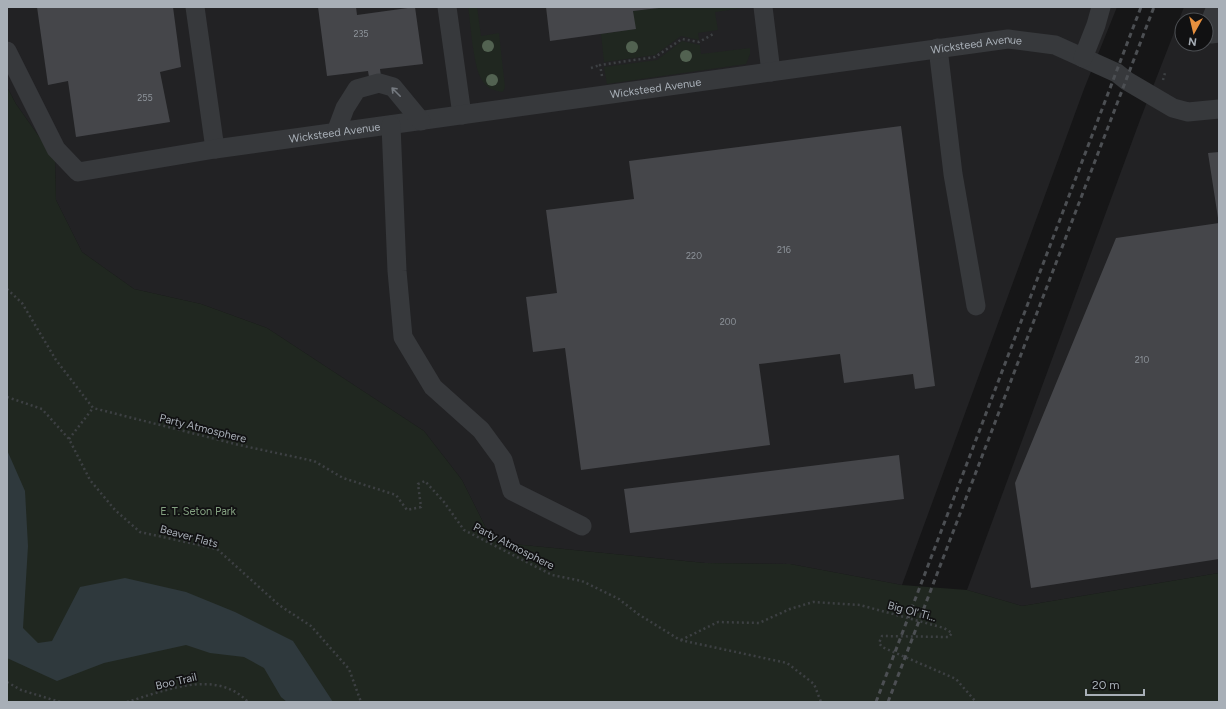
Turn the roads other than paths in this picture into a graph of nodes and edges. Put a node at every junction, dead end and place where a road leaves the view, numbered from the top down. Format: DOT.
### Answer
graph roads {
  1 [pos="195,7"];
  2 [pos="446,7"];
  3 [pos="763,7"];
  4 [pos="1101,7"];
  5 [pos="1216,7"];
  6 [pos="1219,33"];
  7 [pos="938,48"];
  8 [pos="7,51"];
  9 [pos="1083,58"];
  10 [pos="771,72"];
  11 [pos="1219,109"];
  12 [pos="462,115"];
  13 [pos="422,121"];
  14 [pos="391,125"];
  15 [pos="336,132"];
  16 [pos="215,150"];
  17 [pos="976,306"];
  18 [pos="582,526"];
  1 -- 16 [label="street"];
  2 -- 12 [label="street"];
  3 -- 10 [label="street"];
  4 -- 9 [label="street"];
  5 -- 6 [label="street"];
  7 -- 9 [label="street, Wicksteed Avenue"];
  7 -- 10 [label="street, Wicksteed Avenue"];
  7 -- 17 [label="street"];
  8 -- 16 [label="street, Wicksteed Avenue"];
  9 -- 11 [label="street, Wicksteed Avenue"];
  10 -- 12 [label="street, Wicksteed Avenue"];
  12 -- 13 [label="street, Wicksteed Avenue"];
  13 -- 14 [label="street, Wicksteed Avenue"];
  13 -- 15 [label="street, one-way"];
  14 -- 15 [label="street, Wicksteed Avenue"];
  14 -- 18 [label="street"];
  15 -- 16 [label="street, Wicksteed Avenue"];
}
